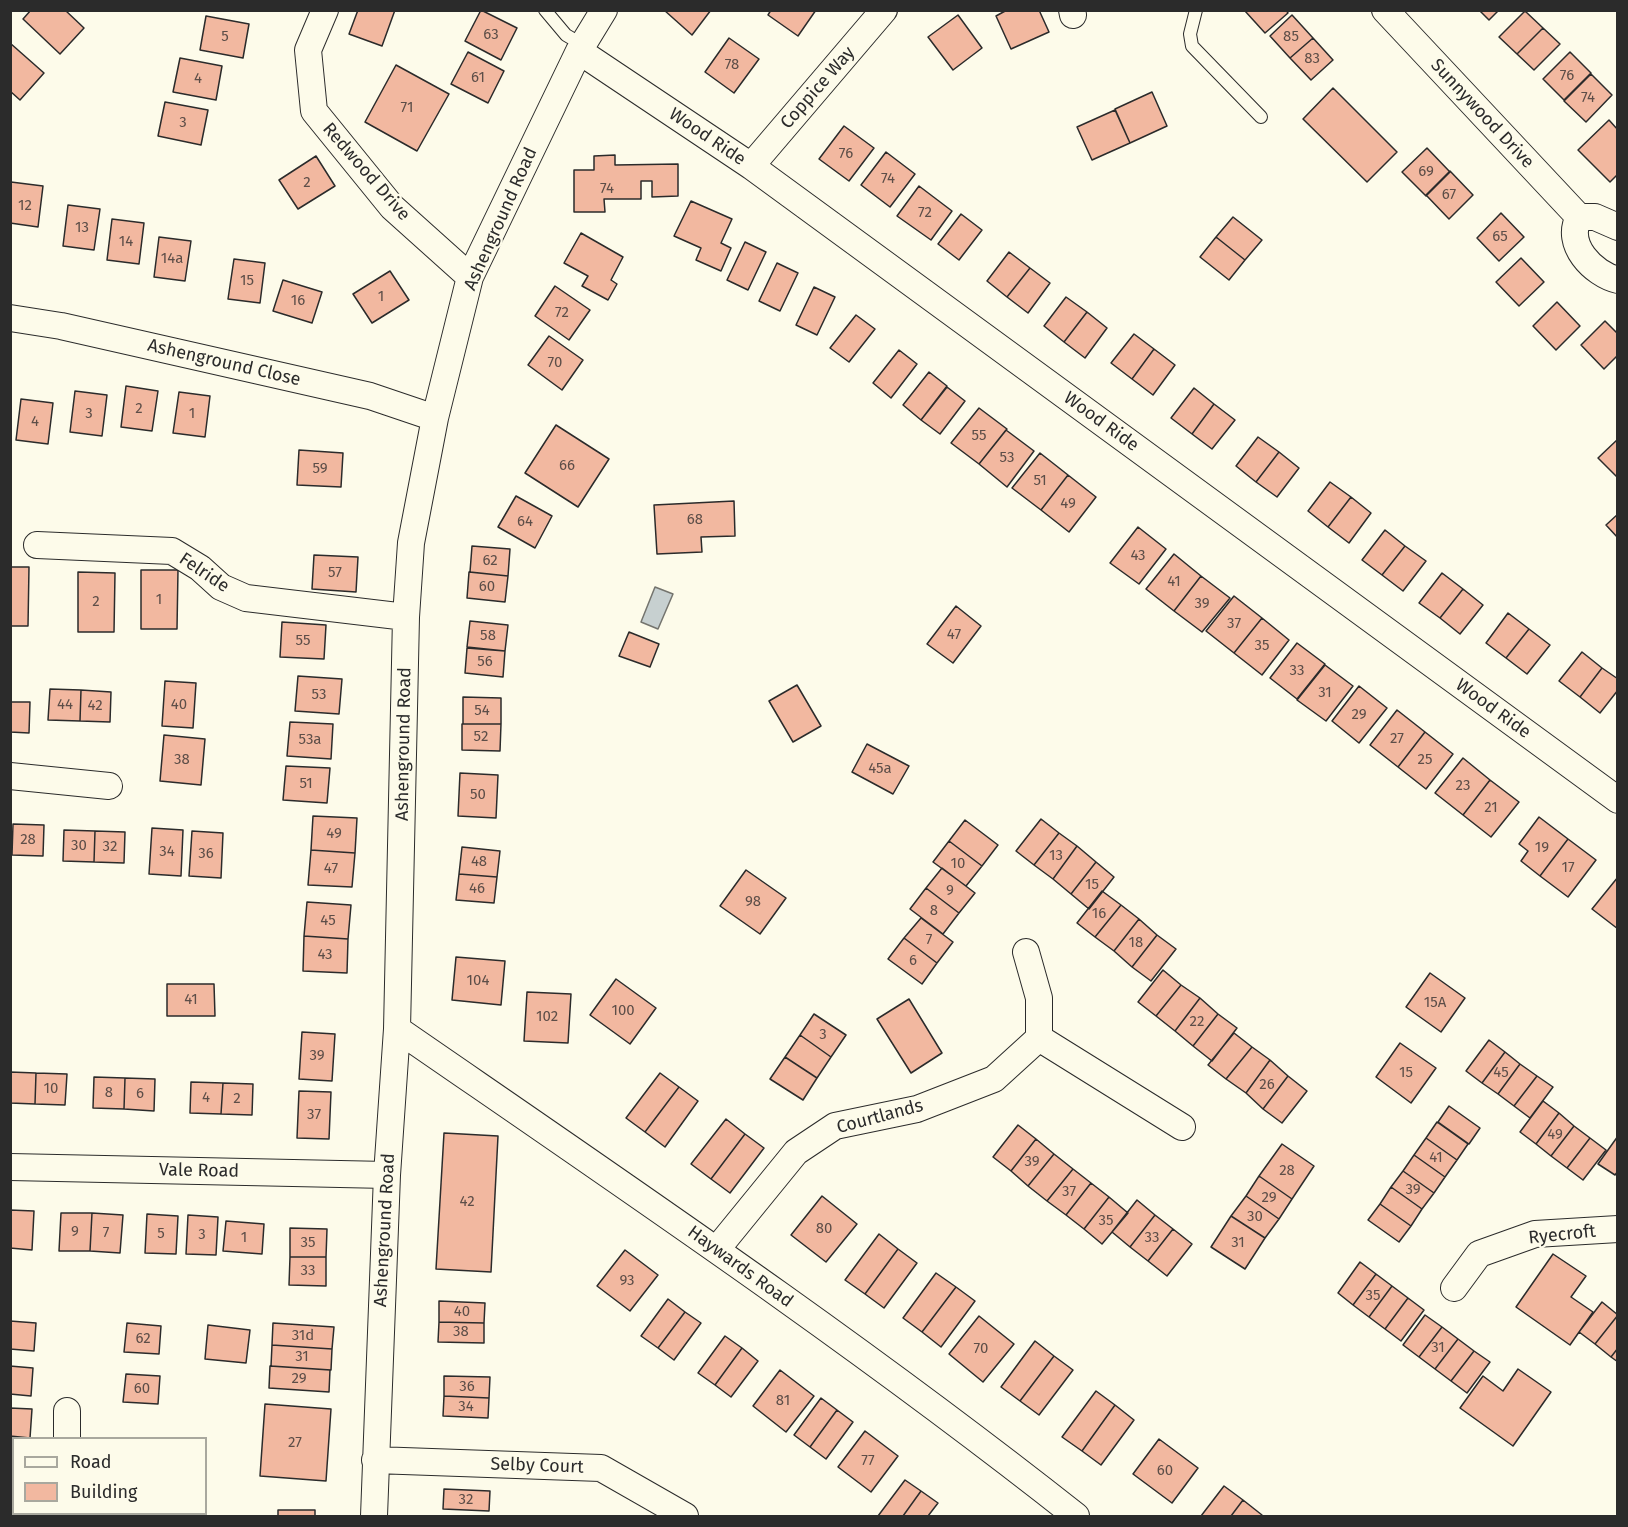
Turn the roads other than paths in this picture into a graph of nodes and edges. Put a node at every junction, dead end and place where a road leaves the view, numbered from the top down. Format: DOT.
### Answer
graph roads {
  1 [pos="325,10"];
  2 [pos="545,10"];
  3 [pos="604,10"];
  4 [pos="884,10"];
  5 [pos="1196,10"];
  6 [pos="1386,10"];
  7 [pos="581,48"];
  8 [pos="1261,117"];
  9 [pos="751,166"];
  10 [pos="1579,217"];
  11 [pos="1617,227"];
  12 [pos="470,277"];
  13 [pos="1617,280"];
  14 [pos="10,318"];
  15 [pos="435,418"];
  16 [pos="37,545"];
  17 [pos="405,617"];
  18 [pos="10,776"];
  19 [pos="109,786"];
  20 [pos="1617,800"];
  21 [pos="1026,952"];
  22 [pos="397,1029"];
  23 [pos="1039,1038"];
  24 [pos="1182,1127"];
  25 [pos="10,1167"];
  26 [pos="387,1175"];
  27 [pos="1617,1229"];
  28 [pos="717,1249"];
  29 [pos="1454,1288"];
  30 [pos="67,1411"];
  31 [pos="67,1437"];
  32 [pos="375,1460"];
  33 [pos="374,1516"];
  34 [pos="685,1516"];
  35 [pos="1076,1516"];
  1 -- 12 [label="street, Redwood Drive"];
  2 -- 7 [label="lane"];
  3 -- 7 [label="street, Ashenground Road"];
  4 -- 9 [label="street, Coppice Way"];
  5 -- 8 [label="lane"];
  6 -- 10 [label="street, Sunnywood Drive"];
  7 -- 9 [label="street, Wood Ride"];
  7 -- 12 [label="street, Ashenground Road"];
  9 -- 20 [label="street, Wood Ride"];
  10 -- 11 [label="street"];
  10 -- 13 [label="street"];
  12 -- 15 [label="street, Ashenground Road"];
  14 -- 15 [label="street, Ashenground Close"];
  15 -- 17 [label="street, Ashenground Road"];
  16 -- 17 [label="street, Felride"];
  17 -- 22 [label="street, Ashenground Road"];
  18 -- 19 [label="street"];
  21 -- 23 [label="street"];
  22 -- 26 [label="street, Ashenground Road"];
  22 -- 28 [label="street, Haywards Road"];
  23 -- 24 [label="street"];
  23 -- 28 [label="street, Courtlands"];
  25 -- 26 [label="street, Vale Road"];
  26 -- 32 [label="street, Ashenground Road"];
  27 -- 29 [label="street, Ryecroft"];
  28 -- 35 [label="street, Haywards Road"];
  30 -- 31 [label="street"];
  32 -- 33 [label="street, Ashenground Road"];
  32 -- 34 [label="street, Selby Court"];
}
